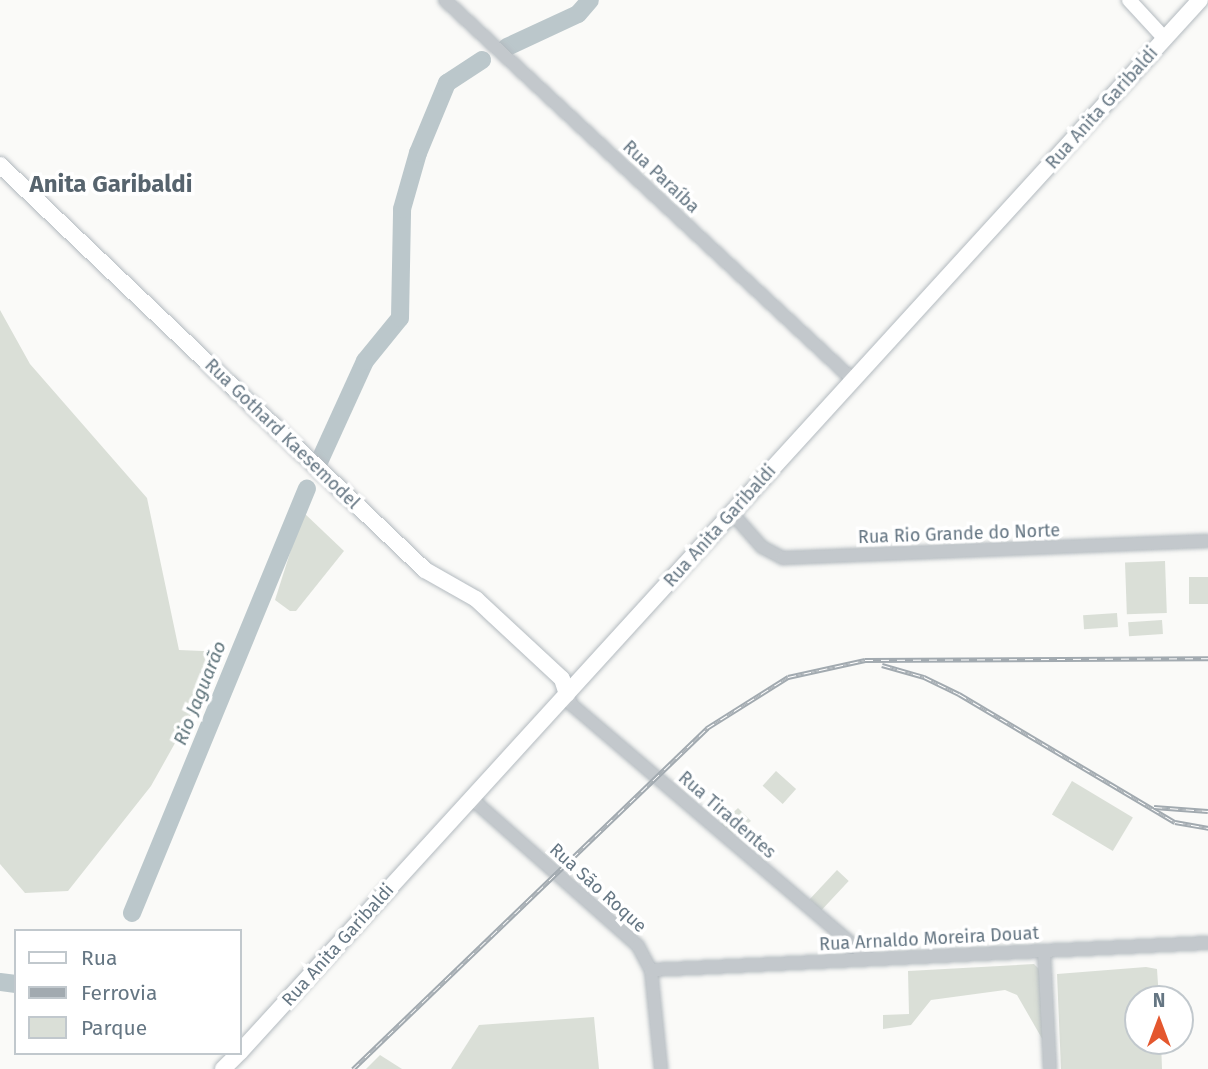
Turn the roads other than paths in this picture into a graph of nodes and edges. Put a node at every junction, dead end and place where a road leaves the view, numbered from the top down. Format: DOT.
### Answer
graph roads {
  1 [pos="445,0"];
  2 [pos="1129,0"];
  3 [pos="1200,0"];
  4 [pos="1165,39"];
  5 [pos="0,165"];
  6 [pos="853,380"];
  7 [pos="731,512"];
  8 [pos="1208,541"];
  9 [pos="567,694"];
  10 [pos="472,799"];
  11 [pos="841,936"];
  12 [pos="1208,943"];
  13 [pos="638,946"];
  14 [pos="1044,951"];
  15 [pos="869,959"];
  16 [pos="833,961"];
  17 [pos="681,968"];
  18 [pos="651,970"];
  19 [pos="242,1050"];
  20 [pos="237,1055"];
  21 [pos="223,1069"];
  22 [pos="661,1069"];
  23 [pos="1051,1069"];
  1 -- 6 [label="street, Rua Paraíba"];
  2 -- 4 [label="main road"];
  3 -- 4 [label="main road, Rua Anita Garibaldi"];
  4 -- 6 [label="main road, Rua Anita Garibaldi"];
  5 -- 9 [label="main road, Rua Gothard Kaesemodel"];
  6 -- 7 [label="main road, Rua Anita Garibaldi"];
  7 -- 8 [label="street, Rua Rio Grande do Norte"];
  7 -- 9 [label="main road, Rua Anita Garibaldi"];
  9 -- 10 [label="main road, Rua Anita Garibaldi"];
  9 -- 11 [label="street, Rua Tiradentes"];
  10 -- 13 [label="street, Rua São Roque"];
  10 -- 19 [label="main road, Rua Anita Garibaldi"];
  11 -- 15 [label="street, Rua Tiradentes"];
  11 -- 16 [label="street"];
  12 -- 14 [label="street, Rua Arnaldo Moreira Douat"];
  13 -- 17 [label="street"];
  13 -- 18 [label="street, Rua São Roque"];
  14 -- 15 [label="street, Rua Arnaldo Moreira Douat"];
  14 -- 23 [label="street"];
  15 -- 16 [label="street, Rua Arnaldo Moreira Douat"];
  16 -- 17 [label="street, Rua Arnaldo Moreira Douat"];
  17 -- 18 [label="street, Rua Arnaldo Moreira Douat"];
  18 -- 22 [label="street, Rua São Roque"];
  20 -- 21 [label="main road, Rua Anita Garibaldi"];
}
